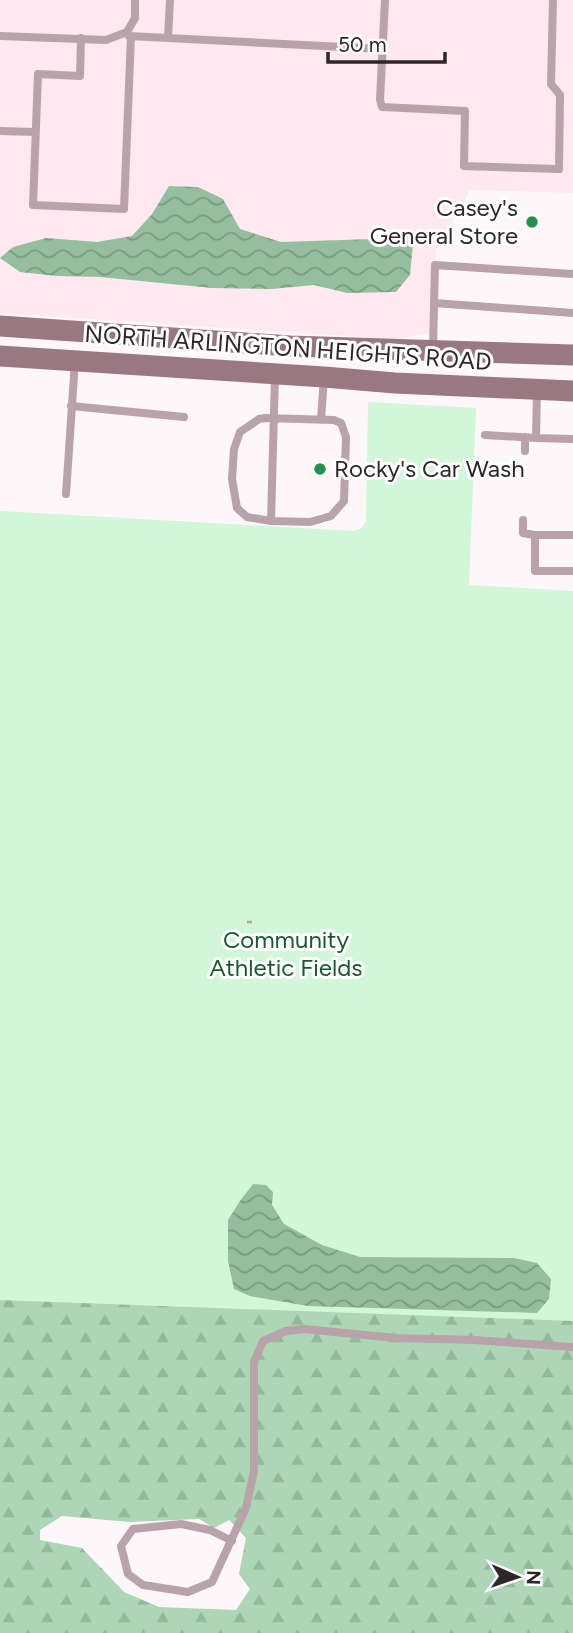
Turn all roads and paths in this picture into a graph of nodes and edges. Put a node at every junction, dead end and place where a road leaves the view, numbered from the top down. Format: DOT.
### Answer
graph roads {
  1 [pos="135,0"];
  2 [pos="170,0"];
  3 [pos="385,0"];
  4 [pos="553,0"];
  5 [pos="0,36"];
  6 [pos="117,36"];
  7 [pos="131,36"];
  8 [pos="81,38"];
  9 [pos="168,38"];
  10 [pos="383,48"];
  11 [pos="0,131"];
  12 [pos="36,132"];
  13 [pos="573,274"];
  14 [pos="434,303"];
  15 [pos="573,313"];
  16 [pos="0,326"];
  17 [pos="433,350"];
  18 [pos="573,355"];
  19 [pos="0,356"];
  20 [pos="75,361"];
  21 [pos="275,374"];
  22 [pos="324,377"];
  23 [pos="537,390"];
  24 [pos="573,391"];
  25 [pos="71,406"];
  26 [pos="184,418"];
  27 [pos="275,419"];
  28 [pos="321,420"];
  29 [pos="485,435"];
  30 [pos="525,437"];
  31 [pos="536,438"];
  32 [pos="573,439"];
  33 [pos="525,451"];
  34 [pos="66,494"];
  35 [pos="523,520"];
  36 [pos="271,521"];
  37 [pos="535,535"];
  38 [pos="573,535"];
  39 [pos="573,571"];
  40 [pos="247,922"];
  41 [pos="253,922"];
  42 [pos="573,1347"];
  43 [pos="232,1541"];
  1 -- 6 [label="lane"];
  2 -- 9 [label="lane"];
  3 -- 10 [label="lane"];
  4 -- 10 [label="lane"];
  5 -- 8 [label="lane"];
  6 -- 7 [label="lane"];
  6 -- 8 [label="lane"];
  7 -- 9 [label="lane"];
  7 -- 12 [label="lane"];
  8 -- 12 [label="lane"];
  9 -- 10 [label="lane"];
  11 -- 12 [label="lane"];
  13 -- 14 [label="lane"];
  14 -- 15 [label="lane"];
  14 -- 17 [label="lane"];
  16 -- 17 [label="main road, NORTH ARLINGTON HEIGHTS ROAD"];
  17 -- 18 [label="main road, NORTH ARLINGTON HEIGHTS ROAD"];
  19 -- 20 [label="main road, NORTH ARLINGTON HEIGHTS ROAD"];
  20 -- 21 [label="main road, NORTH ARLINGTON HEIGHTS ROAD"];
  20 -- 25 [label="lane"];
  21 -- 22 [label="main road, NORTH ARLINGTON HEIGHTS ROAD"];
  21 -- 27 [label="lane"];
  22 -- 23 [label="main road, NORTH ARLINGTON HEIGHTS ROAD"];
  22 -- 28 [label="lane"];
  23 -- 24 [label="main road, NORTH ARLINGTON HEIGHTS ROAD"];
  23 -- 31 [label="lane"];
  25 -- 26 [label="lane"];
  25 -- 34 [label="lane"];
  27 -- 28 [label="lane"];
  27 -- 36 [label="lane"];
  27 -- 36 [label="lane"];
  28 -- 36 [label="lane"];
  29 -- 30 [label="lane"];
  30 -- 31 [label="lane"];
  30 -- 33 [label="lane"];
  31 -- 32 [label="lane"];
  35 -- 37 [label="lane"];
  37 -- 38 [label="lane"];
  37 -- 39 [label="lane"];
  40 -- 41 [label="path"];
  42 -- 43 [label="lane"];
  43 -- 43 [label="lane"];
}
